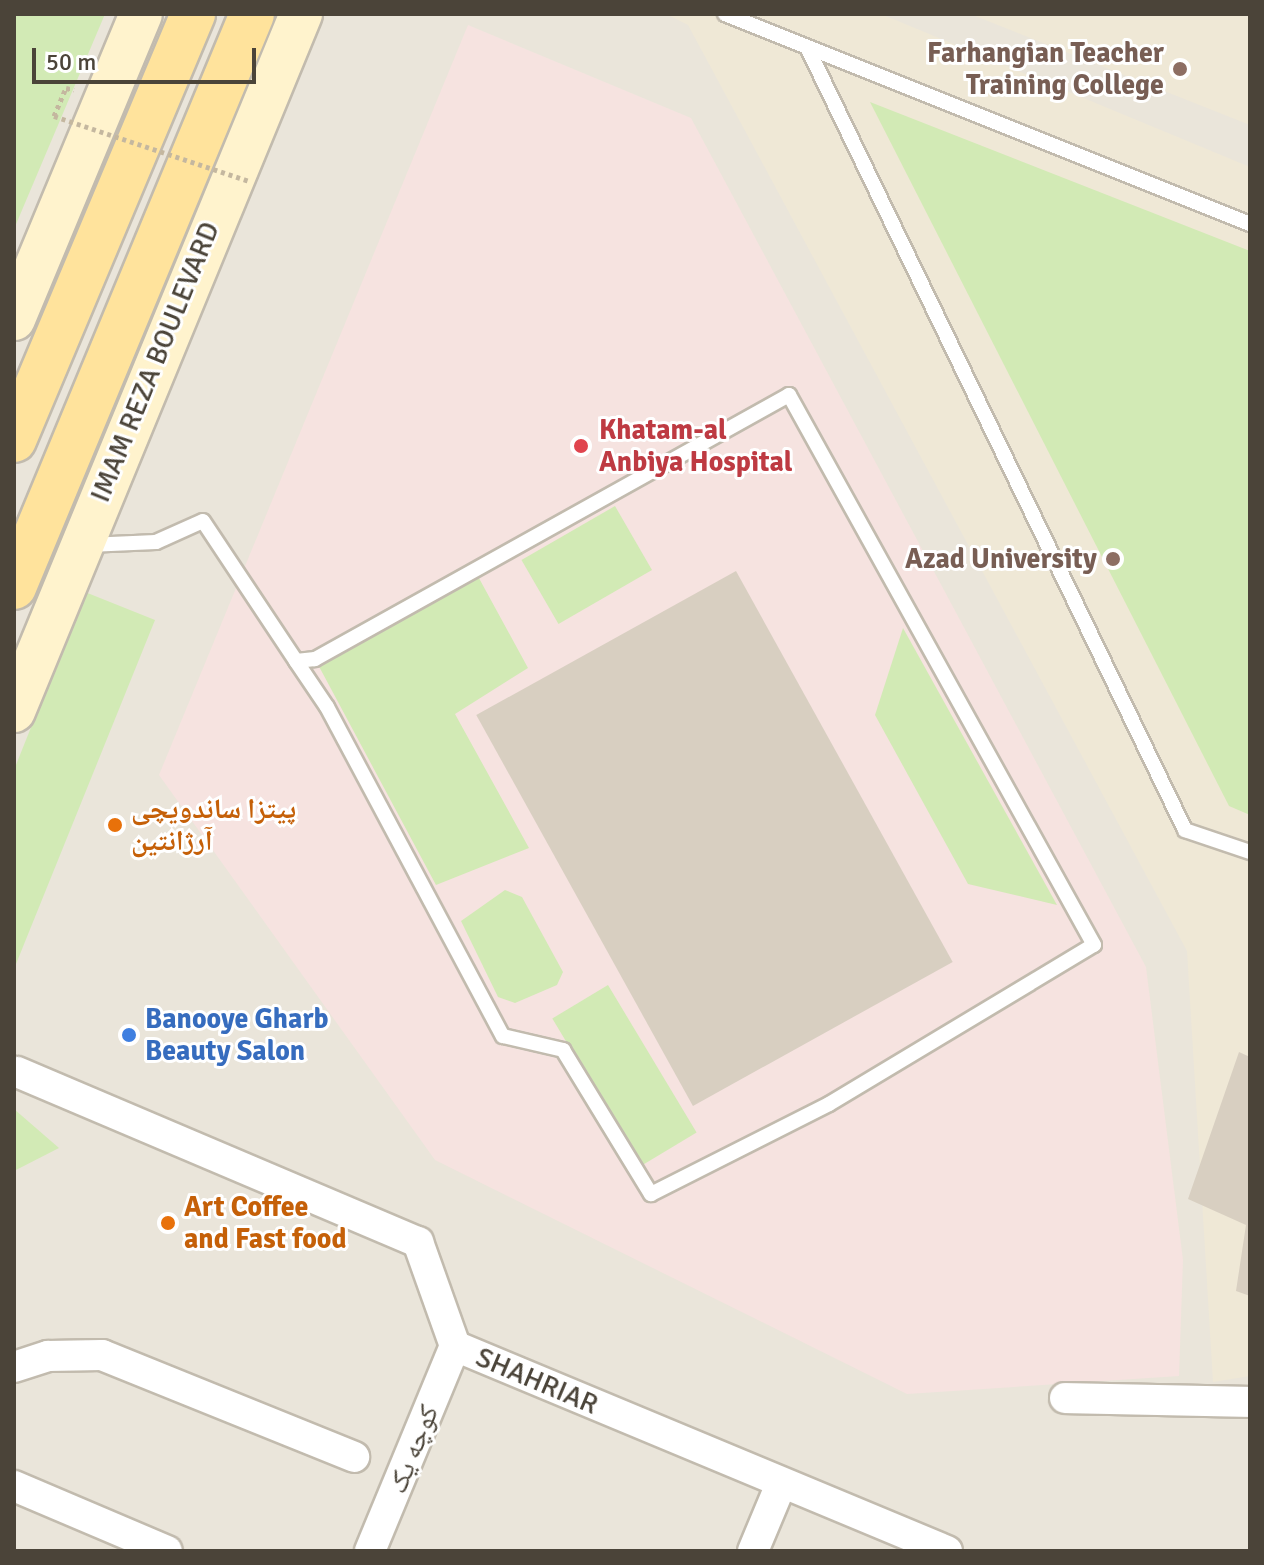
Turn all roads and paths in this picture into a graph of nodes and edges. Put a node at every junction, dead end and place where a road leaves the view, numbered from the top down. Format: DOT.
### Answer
graph roads {
  1 [pos="141,14"];
  2 [pos="193,14"];
  3 [pos="252,14"];
  4 [pos="301,14"];
  5 [pos="725,14"];
  6 [pos="809,51"];
  7 [pos="66,88"];
  8 [pos="249,181"];
  9 [pos="1250,224"];
  10 [pos="14,319"];
  11 [pos="14,440"];
  12 [pos="80,546"];
  13 [pos="14,587"];
  14 [pos="296,661"];
  15 [pos="14,711"];
  16 [pos="1250,852"];
  17 [pos="15,1071"];
  18 [pos="455,1346"];
  19 [pos="14,1367"];
  20 [pos="1065,1398"];
  21 [pos="1250,1402"];
  22 [pos="354,1457"];
  23 [pos="781,1484"];
  24 [pos="14,1486"];
  25 [pos="167,1551"];
  26 [pos="370,1551"];
  27 [pos="753,1551"];
  28 [pos="947,1551"];
  1 -- 10 [label="street"];
  2 -- 11 [label="main road"];
  3 -- 13 [label="main road, IMAM REZA BOULEVARD"];
  4 -- 12 [label="street, IMAM REZA BOULEVARD"];
  5 -- 6 [label="lane"];
  6 -- 9 [label="lane"];
  6 -- 16 [label="lane"];
  7 -- 8 [label="path, bridge"];
  12 -- 14 [label="lane"];
  12 -- 15 [label="street, IMAM REZA BOULEVARD"];
  14 -- 14 [label="lane"];
  17 -- 18 [label="street, SHAHRIAR"];
  18 -- 23 [label="street, SHAHRIAR"];
  18 -- 26 [label="street, کوچه یک"];
  19 -- 22 [label="street"];
  20 -- 21 [label="street"];
  23 -- 27 [label="street"];
  23 -- 28 [label="street, SHAHRIAR"];
  24 -- 25 [label="street"];
}
